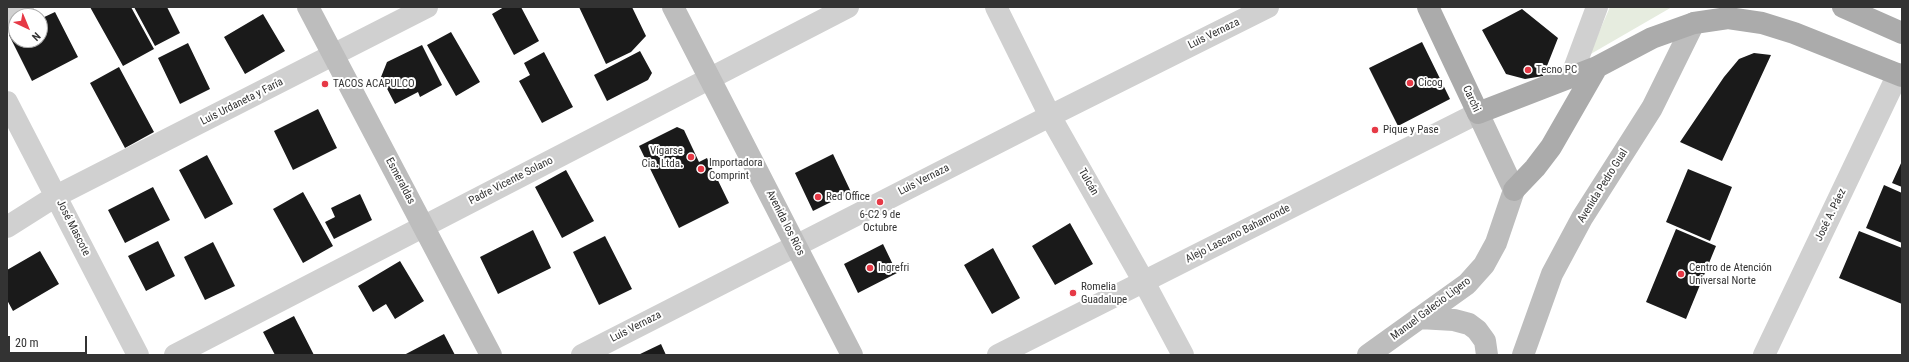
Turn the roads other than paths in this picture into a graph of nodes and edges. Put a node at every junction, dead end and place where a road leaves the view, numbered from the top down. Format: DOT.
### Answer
graph roads {
  1 [pos="23,7"];
  2 [pos="308,7"];
  3 [pos="427,7"];
  4 [pos="673,7"];
  5 [pos="848,7"];
  6 [pos="996,7"];
  7 [pos="1268,7"];
  8 [pos="1428,7"];
  9 [pos="1597,7"];
  10 [pos="1843,7"];
  11 [pos="7,15"];
  12 [pos="1694,23"];
  13 [pos="1902,34"];
  14 [pos="334,55"];
  15 [pos="1598,67"];
  16 [pos="1900,75"];
  17 [pos="1571,77"];
  18 [pos="710,79"];
  19 [pos="7,102"];
  20 [pos="1478,113"];
  21 [pos="1050,116"];
  22 [pos="1514,190"];
  23 [pos="56,196"];
  24 [pos="7,212"];
  25 [pos="7,227"];
  26 [pos="424,227"];
  27 [pos="796,245"];
  28 [pos="1144,282"];
  29 [pos="1419,318"];
  30 [pos="1769,352"];
  31 [pos="138,355"];
  32 [pos="175,355"];
  33 [pos="491,355"];
  34 [pos="582,355"];
  35 [pos="852,355"];
  36 [pos="998,355"];
  37 [pos="1183,355"];
  38 [pos="1368,355"];
  39 [pos="1487,355"];
  40 [pos="1522,355"];
  1 -- 11 [label="street"];
  2 -- 14 [label="main road, Esmeraldas"];
  3 -- 14 [label="street, Luis Urdaneta y Faría"];
  4 -- 18 [label="main road, Avenida los Ríos"];
  5 -- 18 [label="street, Padre Vicente Solano"];
  6 -- 21 [label="street, Tulcán"];
  7 -- 21 [label="street, Luis Vernaza"];
  8 -- 20 [label="main road, Carchi"];
  9 -- 17 [label="street"];
  10 -- 13 [label="main road"];
  12 -- 15 [label="main road"];
  12 -- 16 [label="main road"];
  12 -- 40 [label="main road, Avenida Pedro Gual"];
  14 -- 23 [label="street, Luis Urdaneta y Faría"];
  14 -- 26 [label="main road, Esmeraldas"];
  15 -- 17 [label="main road"];
  15 -- 22 [label="main road"];
  16 -- 30 [label="street, José A. Páez"];
  17 -- 20 [label="main road"];
  18 -- 26 [label="street, Padre Vicente Solano"];
  18 -- 27 [label="main road, Avenida los Ríos"];
  19 -- 23 [label="street, José Mascote"];
  20 -- 22 [label="main road, Carchi"];
  20 -- 28 [label="street, Alejo Lascano Bahamonde"];
  21 -- 27 [label="street, Luis Vernaza"];
  21 -- 28 [label="street, Tulcán"];
  22 -- 29 [label="main road, Manuel Galecio Ligero"];
  23 -- 24 [label="street, Luis Urdaneta y Faría"];
  23 -- 25 [label="street, Luis Urdaneta y Faría"];
  23 -- 31 [label="street, José Mascote"];
  26 -- 32 [label="street, Padre Vicente Solano"];
  26 -- 33 [label="main road, Esmeraldas"];
  27 -- 34 [label="street, Luis Vernaza"];
  27 -- 35 [label="main road, Avenida los Ríos"];
  28 -- 36 [label="street, Alejo Lascano Bahamonde"];
  28 -- 37 [label="street, Tulcán"];
  29 -- 38 [label="main road, Manuel Galecio Ligero"];
  29 -- 39 [label="main road"];
}
